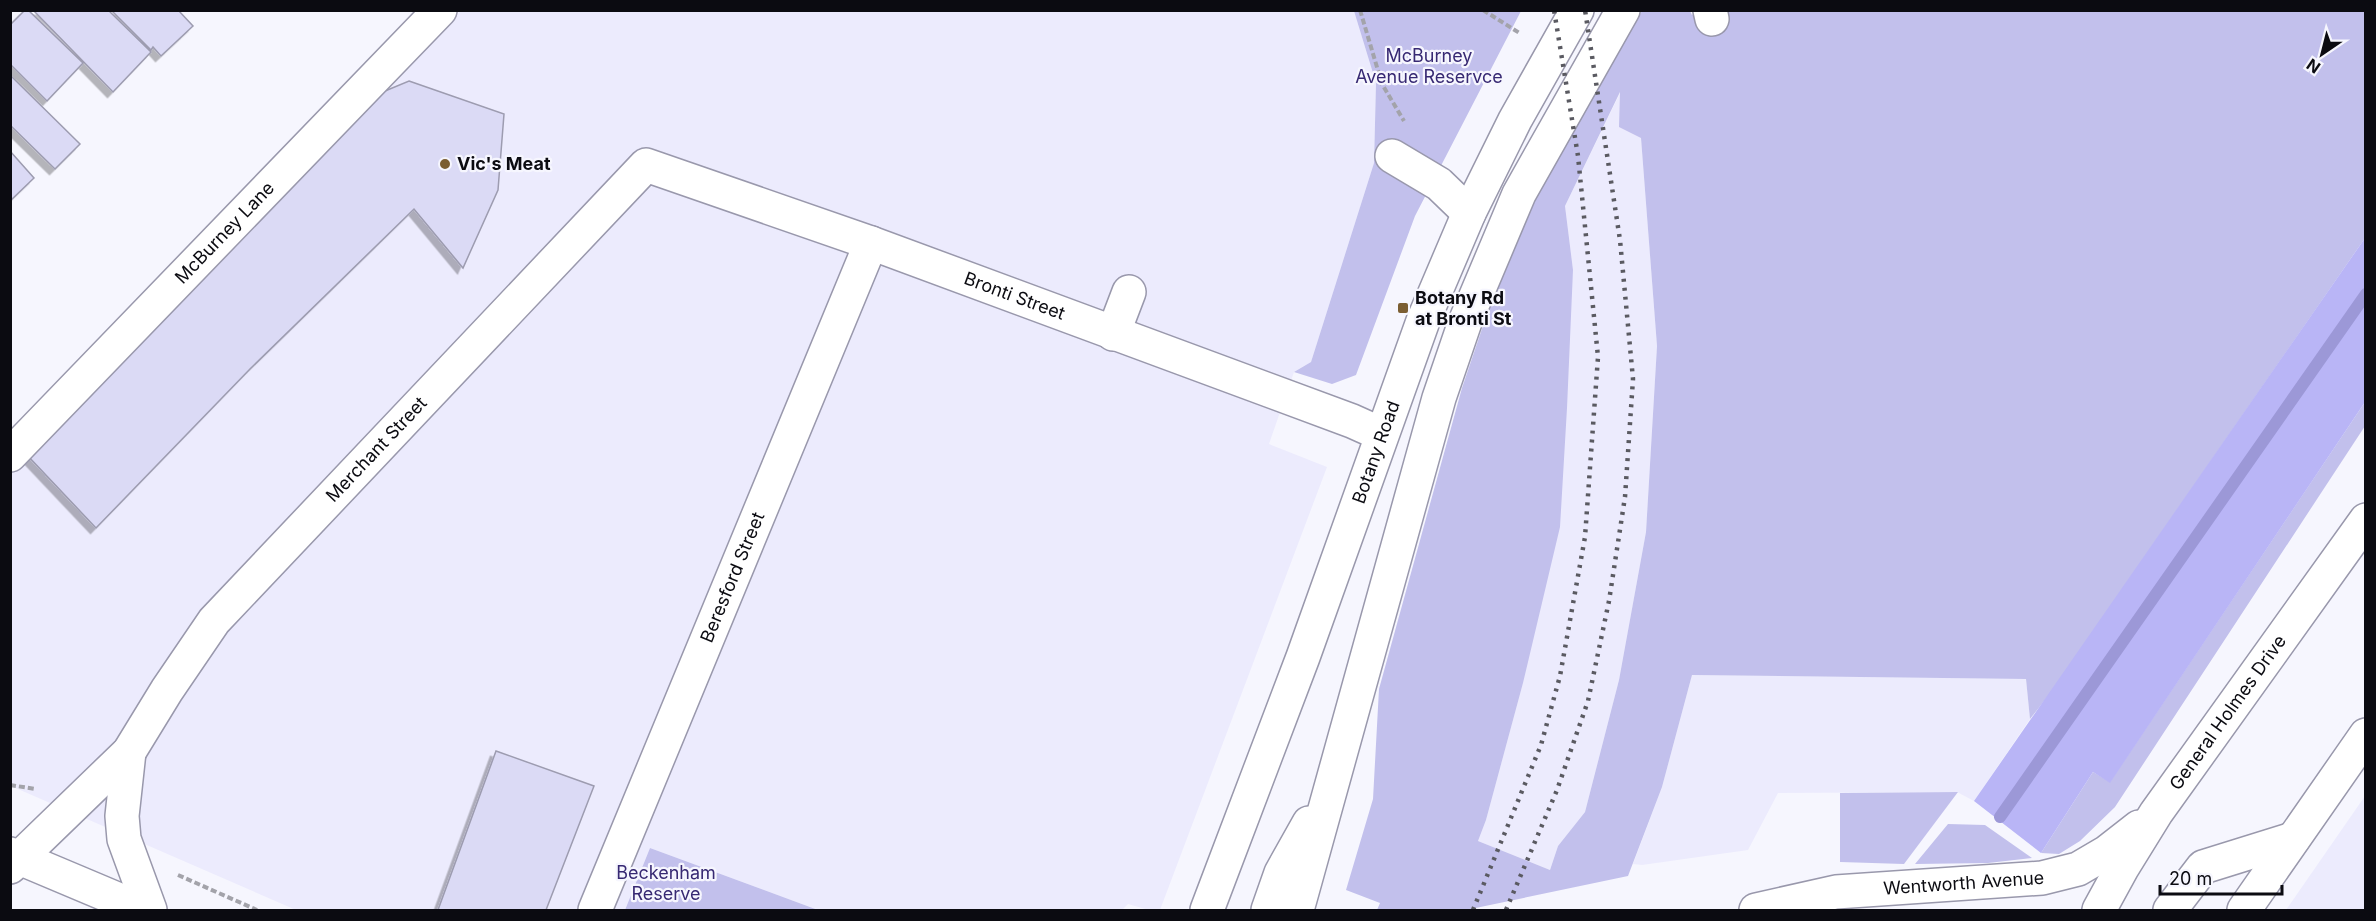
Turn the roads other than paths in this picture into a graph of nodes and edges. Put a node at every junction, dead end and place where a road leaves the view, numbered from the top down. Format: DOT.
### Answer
graph roads {
  1 [pos="440,10"];
  2 [pos="1577,10"];
  3 [pos="1623,10"];
  4 [pos="1392,156"];
  5 [pos="646,165"];
  6 [pos="1469,213"];
  7 [pos="871,243"];
  8 [pos="1129,292"];
  9 [pos="1113,334"];
  10 [pos="1381,434"];
  11 [pos="10,455"];
  12 [pos="2366,520"];
  13 [pos="2366,735"];
  14 [pos="129,752"];
  15 [pos="1333,778"];
  16 [pos="2156,813"];
  17 [pos="2293,839"];
  18 [pos="13,860"];
  19 [pos="142,910"];
  20 [pos="150,910"];
  21 [pos="595,910"];
  22 [pos="1207,910"];
  23 [pos="1268,910"];
  24 [pos="1297,910"];
  25 [pos="1756,910"];
  26 [pos="2099,910"];
  27 [pos="2170,910"];
  28 [pos="2244,910"];
  1 -- 11 [label="main road, McBurney Lane"];
  2 -- 6 [label="main road, Botany Road"];
  3 -- 15 [label="main road"];
  4 -- 6 [label="main road"];
  5 -- 7 [label="main road, Bronti Street"];
  5 -- 14 [label="main road, Merchant Street"];
  6 -- 10 [label="main road, Botany Road"];
  7 -- 9 [label="main road, Bronti Street"];
  7 -- 21 [label="main road, Beresford Street"];
  8 -- 9 [label="main road"];
  9 -- 10 [label="main road, Bronti Street"];
  10 -- 22 [label="main road, Botany Road"];
  12 -- 16 [label="main road, General Holmes Drive"];
  13 -- 17 [label="main road"];
  14 -- 18 [label="main road, Merchant Street"];
  14 -- 20 [label="main road, Merchant Street"];
  15 -- 23 [label="main road"];
  15 -- 24 [label="main road"];
  16 -- 25 [label="main road, Wentworth Avenue"];
  16 -- 26 [label="main road, General Holmes Drive"];
  17 -- 27 [label="main road"];
  17 -- 28 [label="main road"];
  18 -- 19 [label="main road"];
}
